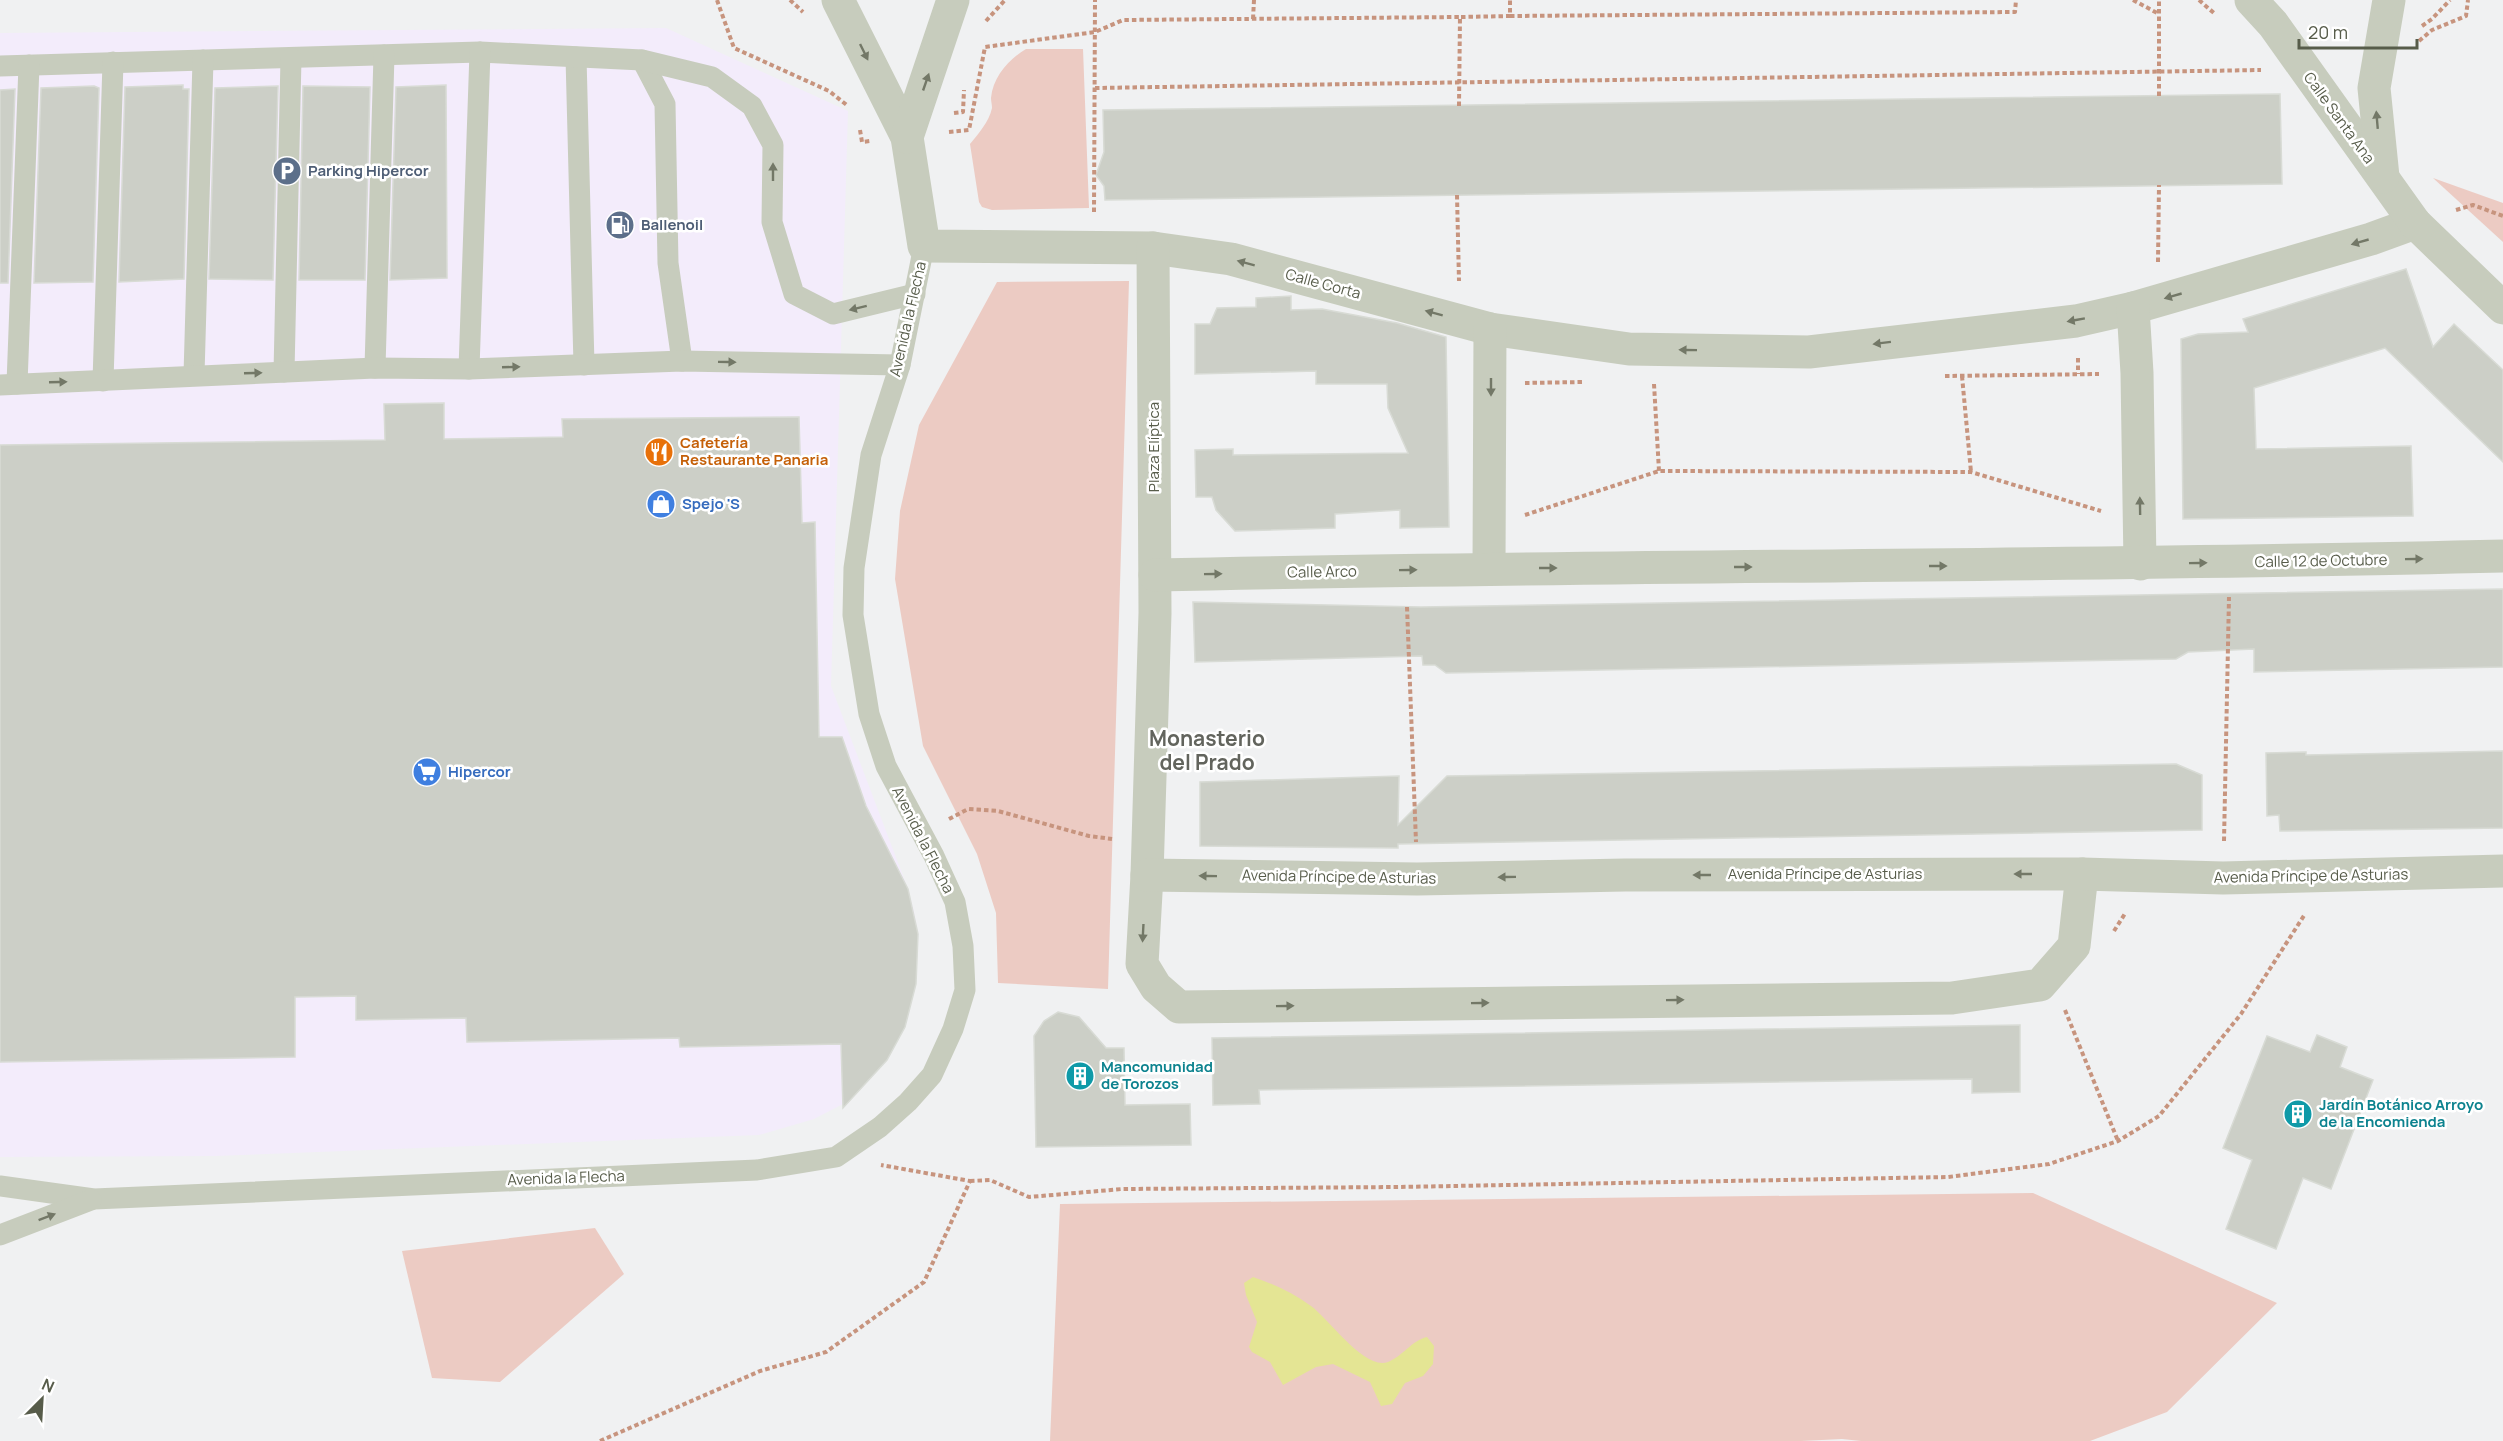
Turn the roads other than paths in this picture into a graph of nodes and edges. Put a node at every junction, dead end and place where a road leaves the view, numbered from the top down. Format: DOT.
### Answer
graph roads {
  1 [pos="838,0"];
  2 [pos="953,0"];
  3 [pos="2251,0"];
  4 [pos="2389,0"];
  5 [pos="480,52"];
  6 [pos="384,55"];
  7 [pos="576,57"];
  8 [pos="291,58"];
  9 [pos="203,60"];
  10 [pos="642,60"];
  11 [pos="114,62"];
  12 [pos="28,65"];
  13 [pos="0,66"];
  14 [pos="907,138"];
  15 [pos="2383,178"];
  16 [pos="2415,223"];
  17 [pos="924,246"];
  18 [pos="1153,248"];
  19 [pos="915,294"];
  20 [pos="2133,308"];
  21 [pos="2503,308"];
  22 [pos="1490,329"];
  23 [pos="682,362"];
  24 [pos="584,365"];
  25 [pos="900,365"];
  26 [pos="375,368"];
  27 [pos="469,369"];
  28 [pos="284,372"];
  29 [pos="194,375"];
  30 [pos="103,381"];
  31 [pos="8,384"];
  32 [pos="2503,556"];
  33 [pos="2140,564"];
  34 [pos="1489,568"];
  35 [pos="1155,575"];
  36 [pos="2503,871"];
  37 [pos="2082,874"];
  38 [pos="1147,875"];
  39 [pos="0,1186"];
  40 [pos="94,1199"];
  41 [pos="0,1235"];
  1 -- 14 [label="street, Avenida la Flecha, one-way"];
  14 -- 2 [label="street, Avenida la Flecha, one-way"];
  3 -- 15 [label="street, Calle Santa Ana"];
  15 -- 4 [label="street, Calle Santa Ana, one-way"];
  5 -- 6 [label="lane"];
  5 -- 7 [label="lane"];
  5 -- 27 [label="lane"];
  6 -- 8 [label="lane"];
  6 -- 26 [label="lane"];
  7 -- 10 [label="lane"];
  7 -- 24 [label="lane"];
  8 -- 9 [label="lane"];
  8 -- 28 [label="lane"];
  9 -- 11 [label="lane"];
  9 -- 29 [label="lane"];
  19 -- 10 [label="lane, one-way"];
  10 -- 23 [label="lane"];
  11 -- 12 [label="lane"];
  11 -- 30 [label="lane"];
  12 -- 13 [label="lane"];
  12 -- 31 [label="lane"];
  14 -- 17 [label="street, Avenida la Flecha"];
  15 -- 16 [label="street, Calle Santa Ana"];
  16 -- 20 [label="street, Calle Corta, one-way"];
  16 -- 21 [label="street, Calle Santa Ana"];
  17 -- 18 [label="street"];
  17 -- 19 [label="lane, Avenida la Flecha"];
  22 -- 18 [label="street, Calle Corta, one-way"];
  18 -- 35 [label="street, Plaza Elíptica"];
  19 -- 25 [label="lane, Avenida la Flecha"];
  20 -- 22 [label="street, Calle Corta, one-way"];
  33 -- 20 [label="street, one-way"];
  22 -- 34 [label="street, one-way"];
  23 -- 24 [label="lane"];
  23 -- 25 [label="lane, one-way"];
  27 -- 24 [label="lane, one-way"];
  25 -- 40 [label="lane, Avenida la Flecha"];
  26 -- 27 [label="lane"];
  26 -- 28 [label="lane"];
  29 -- 28 [label="lane, one-way"];
  29 -- 30 [label="lane"];
  31 -- 30 [label="lane, one-way"];
  33 -- 32 [label="street, Calle 12 de Octubre, one-way"];
  34 -- 33 [label="street, Calle 12 de Octubre, one-way"];
  35 -- 34 [label="street, Calle Arco, one-way"];
  35 -- 38 [label="street, Plaza Elíptica"];
  36 -- 37 [label="street, Avenida Príncipe de Asturias"];
  37 -- 38 [label="street, Avenida Príncipe de Asturias, one-way"];
  38 -- 37 [label="street, Plaza Elíptica, one-way"];
  39 -- 40 [label="lane, Avenida la Flecha"];
  41 -- 40 [label="lane, Avenida la Flecha, one-way"];
}
